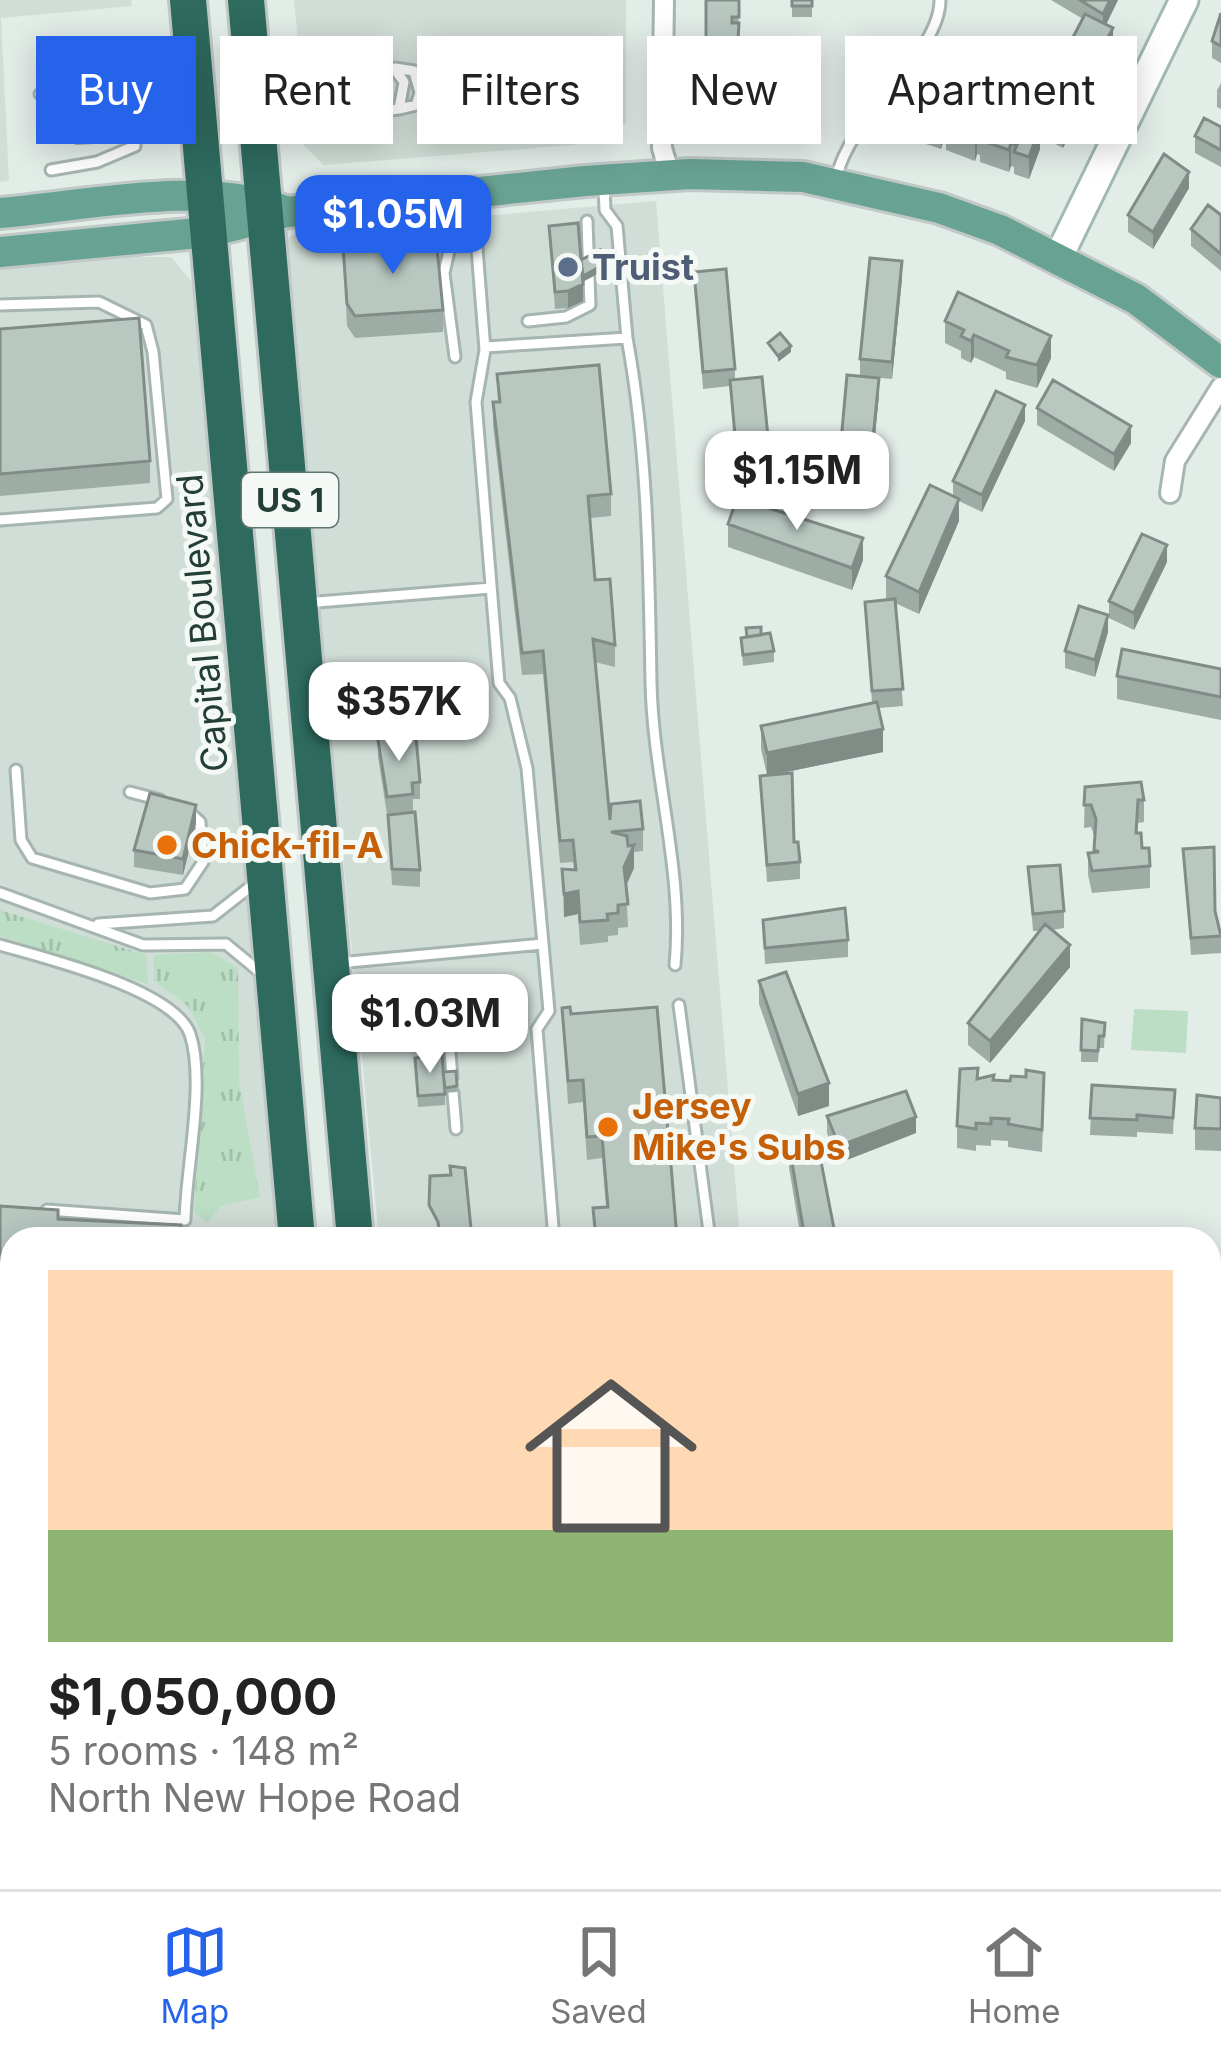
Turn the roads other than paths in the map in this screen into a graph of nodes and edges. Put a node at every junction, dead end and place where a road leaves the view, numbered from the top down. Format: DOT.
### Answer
graph roads {
  1 [pos="188,0"];
  2 [pos="246,0"];
  3 [pos="664,0"];
  4 [pos="940,0"];
  5 [pos="1184,0"];
  6 [pos="393,72"];
  7 [pos="393,110"];
  8 [pos="135,144"];
  9 [pos="51,170"];
  10 [pos="670,175"];
  11 [pos="603,179"];
  12 [pos="835,182"];
  13 [pos="472,193"];
  14 [pos="272,211"];
  15 [pos="0,213"];
  16 [pos="207,214"];
  17 [pos="587,220"];
  18 [pos="449,251"];
  19 [pos="0,253"];
  20 [pos="1058,257"];
  21 [pos="0,305"];
  22 [pos="528,321"];
  23 [pos="627,338"];
  24 [pos="485,347"];
  25 [pos="455,357"];
  26 [pos="1221,363"];
  27 [pos="1221,387"];
  28 [pos="1170,493"];
  29 [pos="0,520"];
  30 [pos="490,588"];
  31 [pos="300,604"];
  32 [pos="16,770"];
  33 [pos="130,792"];
  34 [pos="265,859"];
  35 [pos="0,893"];
  36 [pos="92,924"];
  37 [pos="543,944"];
  38 [pos="0,945"];
  39 [pos="330,964"];
  40 [pos="675,965"];
  41 [pos="277,1001"];
  42 [pos="679,1005"];
  43 [pos="447,1016"];
  44 [pos="452,1077"];
  45 [pos="453,1093"];
  46 [pos="456,1129"];
  47 [pos="29,1209"];
  48 [pos="297,1227"];
  49 [pos="354,1227"];
  50 [pos="553,1227"];
  51 [pos="708,1227"];
  1 -- 16 [label="highway, Capital Boulevard / US 1"];
  2 -- 14 [label="highway, US 1"];
  3 -- 10 [label="street"];
  4 -- 12 [label="lane"];
  5 -- 20 [label="street"];
  6 -- 7 [label="lane"];
  8 -- 9 [label="lane"];
  10 -- 11 [label="main road"];
  10 -- 12 [label="main road"];
  11 -- 13 [label="main road"];
  11 -- 23 [label="lane"];
  12 -- 20 [label="main road"];
  13 -- 14 [label="main road"];
  13 -- 24 [label="lane"];
  14 -- 16 [label="main road"];
  14 -- 31 [label="highway, US 1"];
  15 -- 16 [label="main road"];
  16 -- 19 [label="main road"];
  16 -- 34 [label="highway, Capital Boulevard / US 1"];
  17 -- 22 [label="lane"];
  18 -- 25 [label="lane"];
  20 -- 26 [label="main road"];
  21 -- 29 [label="lane"];
  23 -- 24 [label="lane"];
  23 -- 40 [label="lane"];
  24 -- 30 [label="lane"];
  27 -- 28 [label="street"];
  30 -- 31 [label="lane"];
  30 -- 37 [label="lane"];
  31 -- 39 [label="highway, US 1"];
  32 -- 33 [label="lane"];
  34 -- 36 [label="lane"];
  34 -- 41 [label="highway, Capital Boulevard / US 1"];
  35 -- 36 [label="lane"];
  36 -- 41 [label="lane"];
  37 -- 39 [label="lane"];
  37 -- 50 [label="lane"];
  38 -- 47 [label="lane"];
  39 -- 49 [label="highway, US 1"];
  41 -- 48 [label="highway, Capital Boulevard / US 1"];
  42 -- 51 [label="lane"];
  43 -- 44 [label="lane"];
  45 -- 46 [label="lane"];
}
